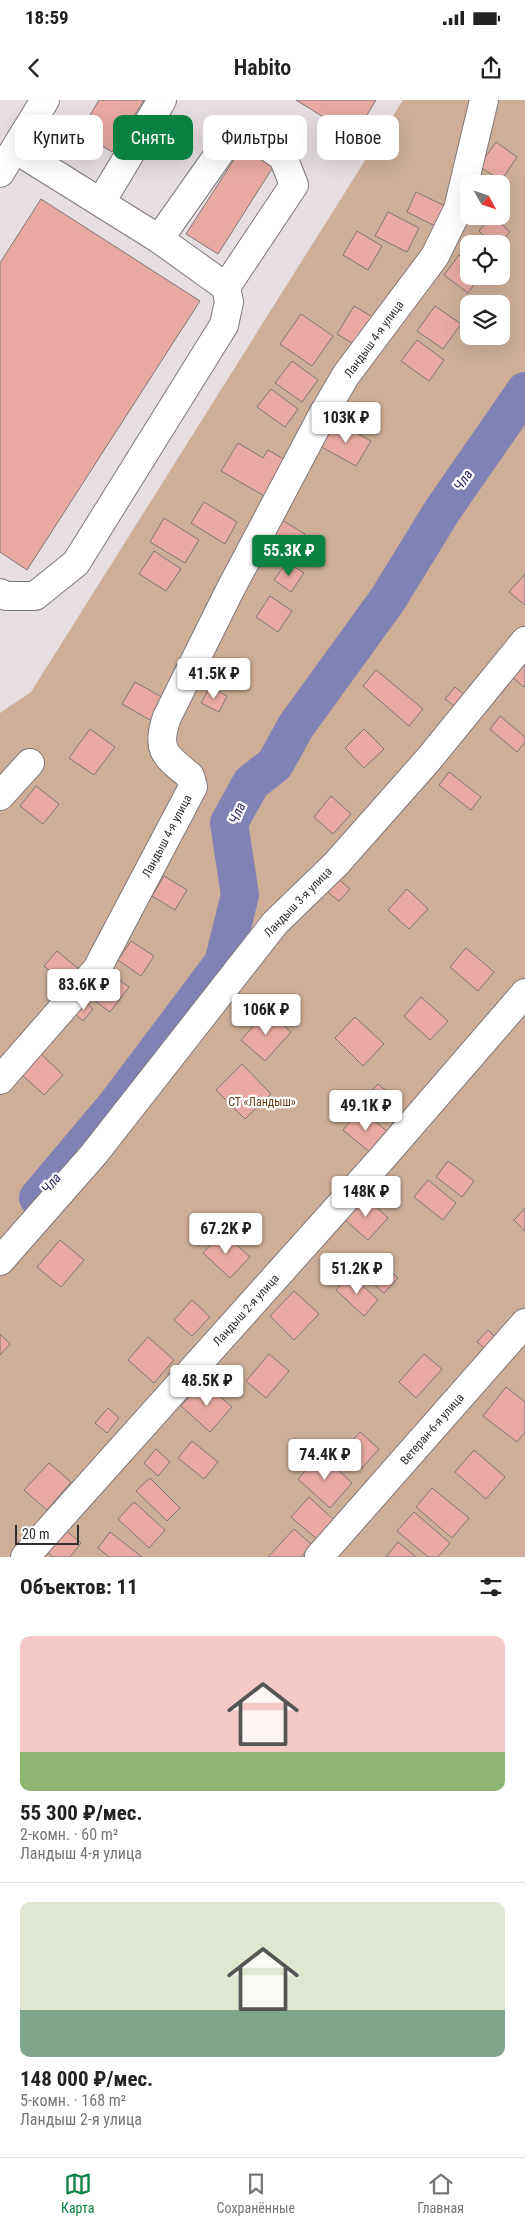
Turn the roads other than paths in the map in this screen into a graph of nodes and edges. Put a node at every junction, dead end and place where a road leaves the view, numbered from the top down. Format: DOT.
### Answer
graph roads {
  1 [pos="45,100"];
  2 [pos="162,100"];
  3 [pos="484,100"];
  4 [pos="36,115"];
  5 [pos="15,149"];
  6 [pos="33,160"];
  7 [pos="0,172"];
  8 [pos="101,202"];
  9 [pos="159,239"];
  10 [pos="226,287"];
  11 [pos="0,593"];
  12 [pos="525,641"];
  13 [pos="30,763"];
  14 [pos="0,796"];
  15 [pos="525,993"];
  16 [pos="0,1080"];
  17 [pos="0,1261"];
  18 [pos="525,1323"];
  19 [pos="25,1557"];
  20 [pos="319,1557"];
  1 -- 4 [label="street"];
  2 -- 8 [label="street"];
  3 -- 16 [label="street, Ландыш 4-я улица"];
  5 -- 7 [label="street"];
  6 -- 8 [label="street"];
  8 -- 9 [label="street"];
  9 -- 10 [label="street"];
  9 -- 10 [label="street"];
  10 -- 11 [label="street"];
  12 -- 17 [label="street, Ландыш 3-я улица"];
  13 -- 14 [label="street"];
  15 -- 19 [label="street, Ландыш 2-я улица"];
  18 -- 20 [label="street, Ветеран-6-я улица"];
}
